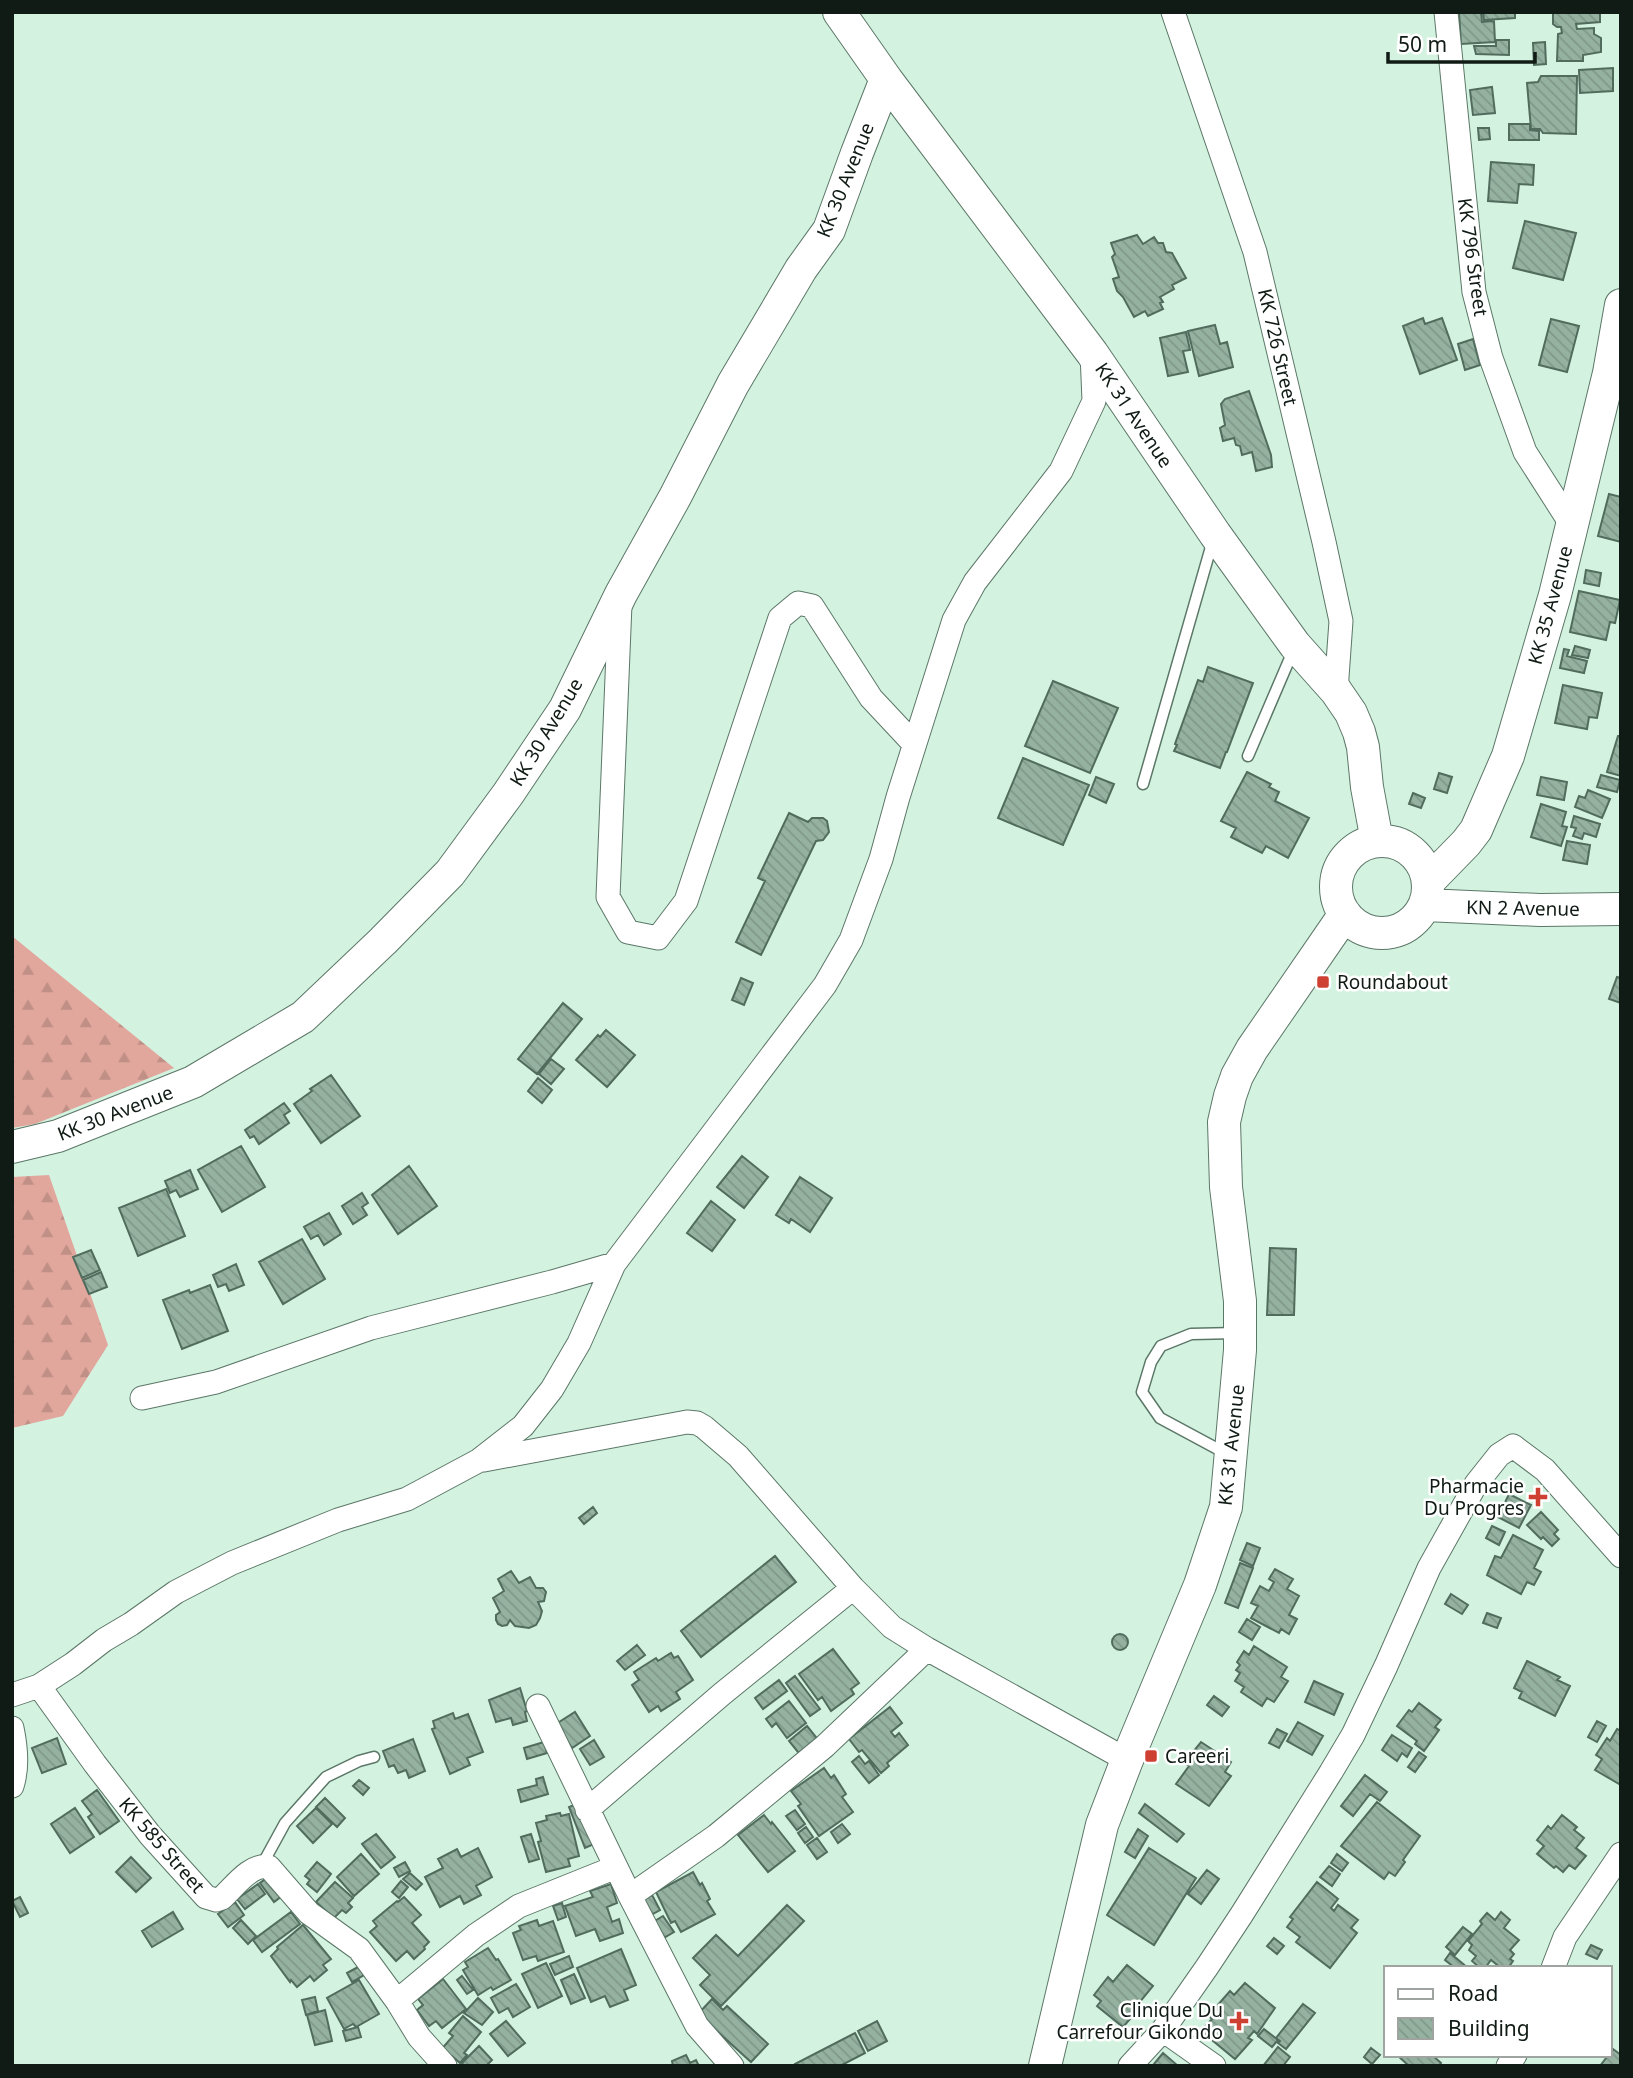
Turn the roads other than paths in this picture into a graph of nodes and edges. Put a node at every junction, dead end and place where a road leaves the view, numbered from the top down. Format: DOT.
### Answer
graph roads {
  1 [pos="839,12"];
  2 [pos="1173,12"];
  3 [pos="1446,12"];
  4 [pos="886,79"];
  5 [pos="1621,305"];
  6 [pos="1092,353"];
  7 [pos="1571,524"];
  8 [pos="1215,534"];
  9 [pos="621,594"];
  10 [pos="1296,645"];
  11 [pos="1336,691"];
  12 [pos="914,744"];
  13 [pos="1248,756"];
  14 [pos="1143,784"];
  15 [pos="1377,841"];
  16 [pos="1427,893"];
  17 [pos="1621,909"];
  18 [pos="1345,915"];
  19 [pos="12,1147"];
  20 [pos="614,1264"];
  21 [pos="1240,1333"];
  22 [pos="142,1398"];
  23 [pos="1231,1456"];
  24 [pos="478,1461"];
  25 [pos="1621,1556"];
  26 [pos="853,1588"];
  27 [pos="927,1649"];
  28 [pos="39,1686"];
  29 [pos="12,1695"];
  30 [pos="537,1706"];
  31 [pos="12,1728"];
  32 [pos="374,1757"];
  33 [pos="1127,1760"];
  34 [pos="12,1786"];
  35 [pos="587,1810"];
  36 [pos="1621,1854"];
  37 [pos="261,1866"];
  38 [pos="615,1867"];
  39 [pos="630,1896"];
  40 [pos="1554,1966"];
  41 [pos="397,2001"];
  42 [pos="1163,2030"];
  43 [pos="437,2064"];
  44 [pos="732,2066"];
  45 [pos="1045,2066"];
  46 [pos="1130,2066"];
  47 [pos="1214,2066"];
  1 -- 4 [label="main road, KK 31 Avenue"];
  2 -- 11 [label="street, KK 726 Street"];
  3 -- 7 [label="street, KK 796 Street"];
  4 -- 6 [label="main road, KK 31 Avenue"];
  4 -- 9 [label="main road, KK 30 Avenue"];
  5 -- 7 [label="main road, KK 35 Avenue"];
  6 -- 8 [label="main road, KK 31 Avenue"];
  6 -- 12 [label="street"];
  7 -- 16 [label="main road, KK 35 Avenue"];
  8 -- 10 [label="main road, KK 31 Avenue"];
  8 -- 14 [label="lane"];
  9 -- 12 [label="street"];
  9 -- 19 [label="main road, KK 30 Avenue"];
  10 -- 11 [label="main road, KK 31 Avenue"];
  10 -- 13 [label="lane"];
  11 -- 15 [label="main road, KK 31 Avenue"];
  12 -- 20 [label="street"];
  15 -- 16 [label="main road"];
  15 -- 18 [label="main road"];
  16 -- 17 [label="main road, KN 2 Avenue"];
  16 -- 18 [label="main road"];
  18 -- 21 [label="main road, KK 31 Avenue"];
  20 -- 22 [label="street"];
  20 -- 24 [label="street"];
  21 -- 23 [label="main road, KK 31 Avenue"];
  21 -- 23 [label="lane"];
  23 -- 33 [label="main road, KK 31 Avenue"];
  24 -- 26 [label="street"];
  24 -- 28 [label="street"];
  25 -- 42 [label="street"];
  26 -- 27 [label="street"];
  26 -- 35 [label="street"];
  27 -- 33 [label="street"];
  27 -- 39 [label="street"];
  28 -- 29 [label="street"];
  28 -- 37 [label="street, KK 585 Street"];
  30 -- 35 [label="street"];
  31 -- 34 [label="street"];
  32 -- 37 [label="lane"];
  33 -- 45 [label="main road, KK 31 Avenue"];
  35 -- 38 [label="street"];
  36 -- 40 [label="street"];
  37 -- 41 [label="street"];
  38 -- 39 [label="street"];
  38 -- 41 [label="street"];
  39 -- 44 [label="street"];
  41 -- 43 [label="street"];
  42 -- 46 [label="street"];
  42 -- 47 [label="street"];
}
